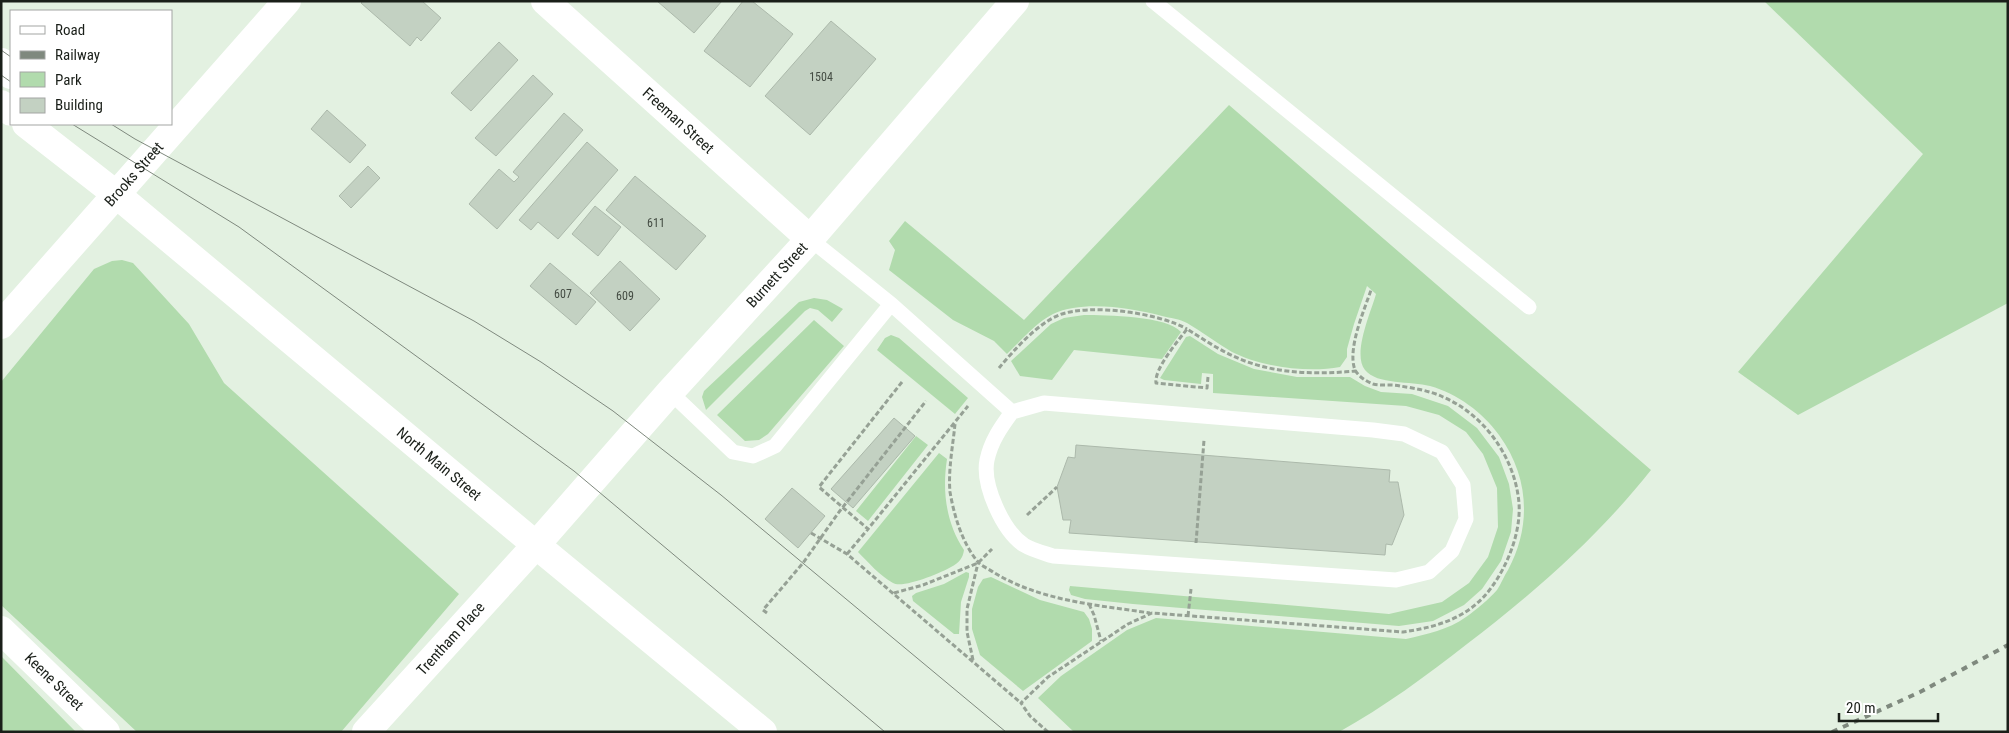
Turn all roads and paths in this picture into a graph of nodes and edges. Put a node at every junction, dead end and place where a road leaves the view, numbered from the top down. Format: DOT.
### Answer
graph roads {
  1 [pos="287,1"];
  2 [pos="546,1"];
  3 [pos="1015,1"];
  4 [pos="1153,1"];
  5 [pos="1,62"];
  6 [pos="10,74"];
  7 [pos="27,125"];
  8 [pos="52,125"];
  9 [pos="117,195"];
  10 [pos="810,239"];
  11 [pos="1371,290"];
  12 [pos="891,304"];
  13 [pos="1529,306"];
  14 [pos="1,325"];
  15 [pos="1187,329"];
  16 [pos="1356,371"];
  17 [pos="1208,378"];
  18 [pos="902,382"];
  19 [pos="984,386"];
  20 [pos="1207,388"];
  21 [pos="670,392"];
  22 [pos="926,401"];
  23 [pos="1012,412"];
  24 [pos="1206,417"];
  25 [pos="868,529"];
  26 [pos="819,540"];
  27 [pos="536,545"];
  28 [pos="847,554"];
  29 [pos="1194,566"];
  30 [pos="788,580"];
  31 [pos="792,584"];
  32 [pos="894,593"];
  33 [pos="1088,604"];
  34 [pos="767,613"];
  35 [pos="1188,616"];
  36 [pos="1,630"];
  37 [pos="1101,641"];
  38 [pos="973,660"];
  39 [pos="1021,702"];
  40 [pos="106,732"];
  41 [pos="366,732"];
  42 [pos="763,732"];
  43 [pos="1048,732"];
  1 -- 9 [label="street, Brooks Street"];
  2 -- 10 [label="street, Freeman Street"];
  3 -- 10 [label="street, Burnett Street"];
  4 -- 13 [label="lane"];
  5 -- 6 [label="street"];
  7 -- 9 [label="street, North Main Street"];
  8 -- 9 [label="street, North Main Street"];
  9 -- 14 [label="street, Brooks Street"];
  9 -- 27 [label="street, North Main Street"];
  10 -- 12 [label="lane"];
  10 -- 21 [label="street, Burnett Street"];
  11 -- 16 [label="path"];
  12 -- 19 [label="lane"];
  12 -- 21 [label="lane"];
  15 -- 16 [label="path"];
  15 -- 19 [label="path"];
  15 -- 20 [label="path"];
  16 -- 35 [label="path"];
  17 -- 20 [label="path"];
  18 -- 25 [label="path"];
  19 -- 23 [label="lane"];
  19 -- 25 [label="path"];
  20 -- 24 [label="path"];
  21 -- 27 [label="street, Burnett Street"];
  22 -- 26 [label="path"];
  23 -- 24 [label="lane"];
  23 -- 29 [label="lane"];
  24 -- 29 [label="path"];
  24 -- 29 [label="lane"];
  25 -- 28 [label="path"];
  26 -- 28 [label="path"];
  26 -- 30 [label="path"];
  27 -- 41 [label="street, Trentham Place"];
  27 -- 42 [label="street, North Main Street"];
  28 -- 32 [label="path"];
  29 -- 35 [label="path"];
  30 -- 31 [label="path"];
  30 -- 34 [label="path"];
  32 -- 38 [label="path"];
  32 -- 38 [label="path"];
  33 -- 37 [label="path"];
  35 -- 37 [label="path"];
  36 -- 40 [label="street, Keene Street"];
  37 -- 39 [label="path"];
  38 -- 39 [label="path"];
  39 -- 43 [label="path"];
}
